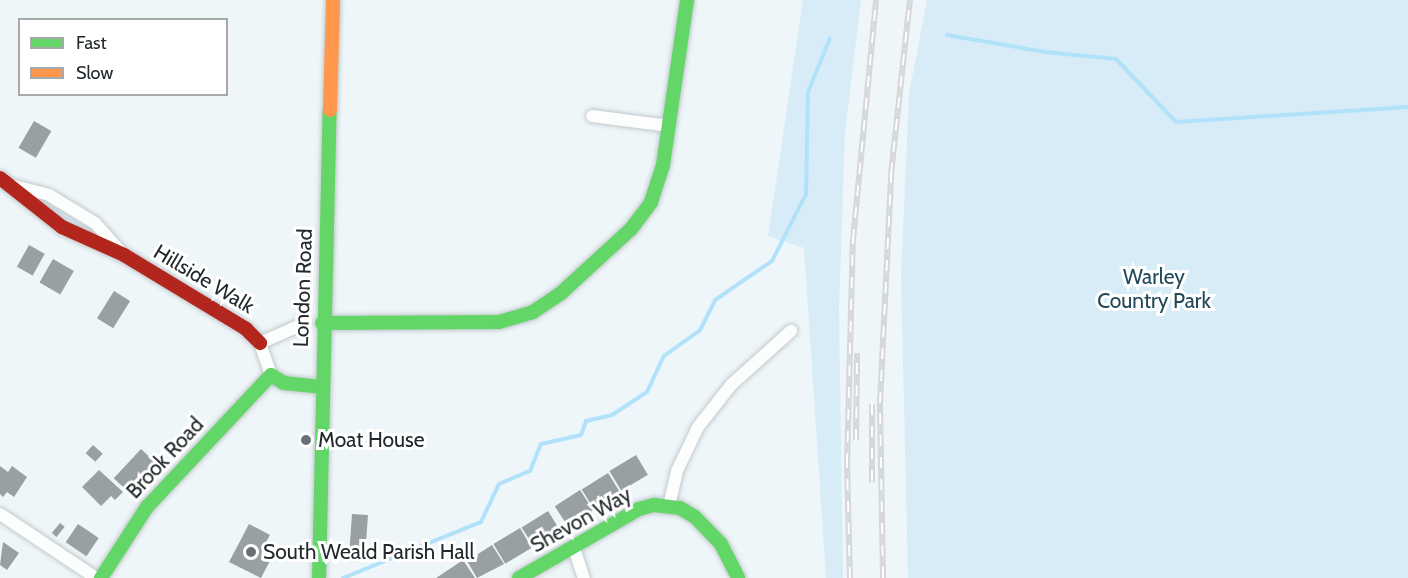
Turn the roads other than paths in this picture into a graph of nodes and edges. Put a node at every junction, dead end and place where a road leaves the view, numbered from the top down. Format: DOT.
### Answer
graph roads {
  1 [pos="333,0"];
  2 [pos="687,0"];
  3 [pos="592,116"];
  4 [pos="669,126"];
  5 [pos="0,178"];
  6 [pos="13,186"];
  7 [pos="124,255"];
  8 [pos="322,323"];
  9 [pos="303,324"];
  10 [pos="791,331"];
  11 [pos="260,343"];
  12 [pos="271,375"];
  13 [pos="321,387"];
  14 [pos="669,506"];
  15 [pos="0,514"];
  16 [pos="574,548"];
  17 [pos="96,578"];
  18 [pos="101,578"];
  19 [pos="319,578"];
  20 [pos="519,578"];
  21 [pos="584,578"];
  22 [pos="738,578"];
  1 -- 8 [label="street, London Road"];
  2 -- 4 [label="street"];
  3 -- 4 [label="street"];
  4 -- 8 [label="street"];
  5 -- 6 [label="street, Hillside Walk"];
  6 -- 7 [label="street, Hillside Walk"];
  6 -- 7 [label="street, Hillside Walk"];
  7 -- 11 [label="street, Hillside Walk"];
  8 -- 13 [label="street, London Road"];
  9 -- 11 [label="street"];
  10 -- 14 [label="street"];
  11 -- 12 [label="street"];
  12 -- 13 [label="street"];
  12 -- 18 [label="street, Brook Road"];
  13 -- 19 [label="street, London Road"];
  14 -- 16 [label="street, Shevon Way"];
  14 -- 22 [label="street"];
  15 -- 17 [label="street"];
  16 -- 20 [label="street, Shevon Way"];
  16 -- 21 [label="street"];
}
